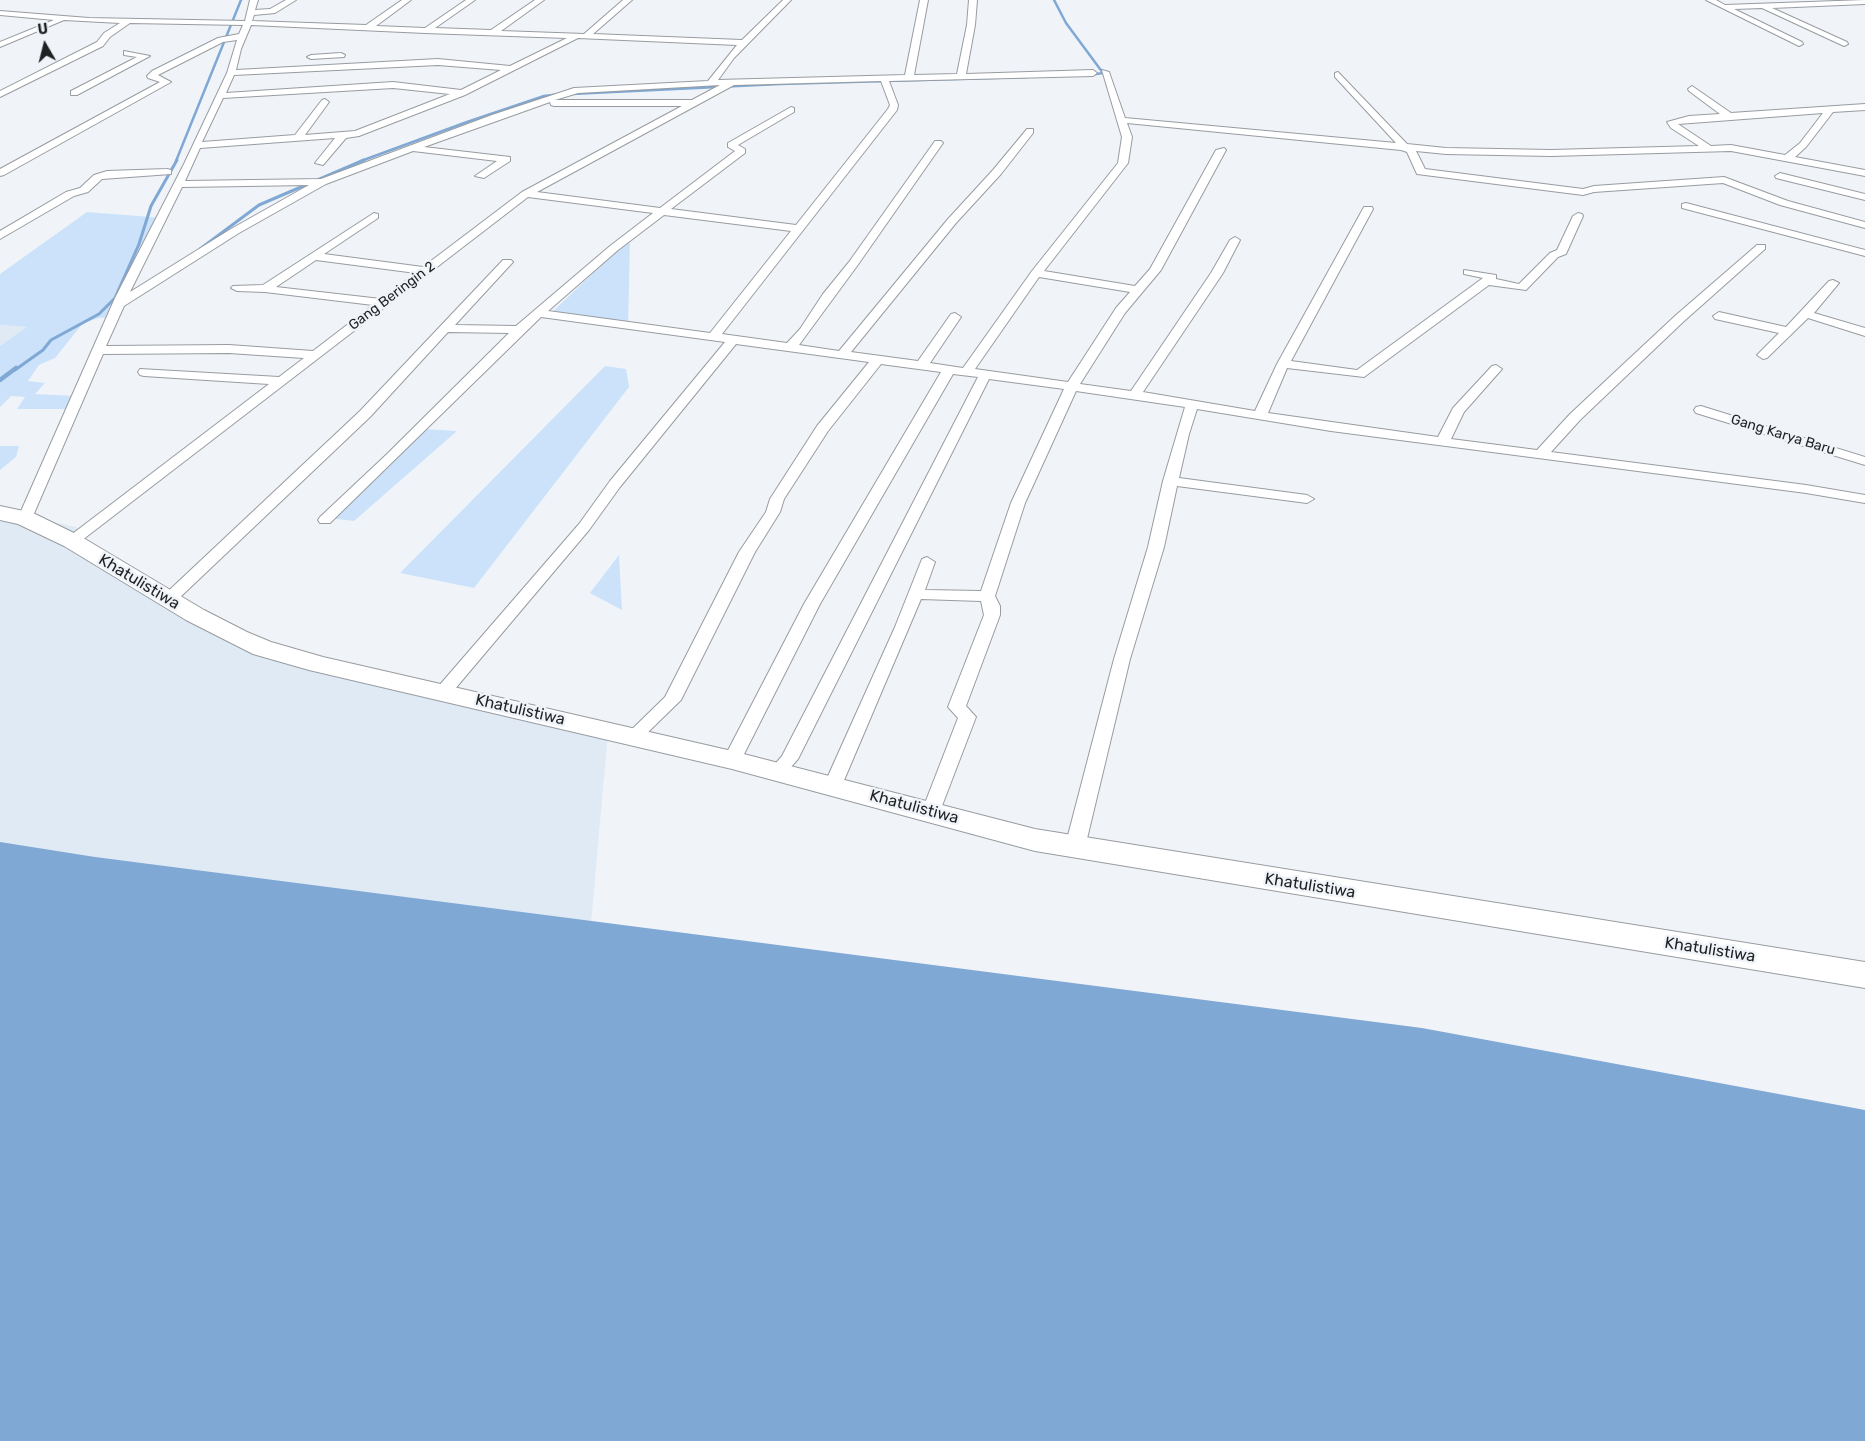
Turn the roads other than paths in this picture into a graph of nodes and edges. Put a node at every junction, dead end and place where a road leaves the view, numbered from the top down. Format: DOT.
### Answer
graph roads {
  1 [pos="254,0"];
  2 [pos="292,0"];
  3 [pos="407,0"];
  4 [pos="472,0"];
  5 [pos="540,0"];
  6 [pos="628,0"];
  7 [pos="787,0"];
  8 [pos="924,0"];
  9 [pos="973,0"];
  10 [pos="1710,0"];
  11 [pos="1750,0"];
  12 [pos="1792,0"];
  13 [pos="1836,2"];
  14 [pos="1865,2"];
  15 [pos="1801,4"];
  16 [pos="1762,6"];
  17 [pos="1724,7"];
  18 [pos="1856,10"];
  19 [pos="0,13"];
  20 [pos="249,18"];
  21 [pos="65,19"];
  22 [pos="128,21"];
  23 [pos="367,28"];
  24 [pos="424,32"];
  25 [pos="492,33"];
  26 [pos="243,36"];
  27 [pos="581,36"];
  28 [pos="744,43"];
  29 [pos="1799,44"];
  30 [pos="1844,44"];
  31 [pos="0,45"];
  32 [pos="237,49"];
  33 [pos="201,50"];
  34 [pos="127,53"];
  35 [pos="341,55"];
  36 [pos="302,57"];
  37 [pos="515,69"];
  38 [pos="1105,72"];
  39 [pos="231,73"];
  40 [pos="1093,73"];
  41 [pos="109,75"];
  42 [pos="1338,75"];
  43 [pos="126,76"];
  44 [pos="960,76"];
  45 [pos="909,77"];
  46 [pos="884,81"];
  47 [pos="711,84"];
  48 [pos="729,85"];
  49 [pos="1692,89"];
  50 [pos="74,93"];
  51 [pos="0,94"];
  52 [pos="462,94"];
  53 [pos="220,96"];
  54 [pos="325,102"];
  55 [pos="696,103"];
  56 [pos="538,104"];
  57 [pos="1865,107"];
  58 [pos="791,110"];
  59 [pos="1830,110"];
  60 [pos="1730,117"];
  61 [pos="1122,120"];
  62 [pos="1030,131"];
  63 [pos="342,136"];
  64 [pos="296,139"];
  65 [pos="938,142"];
  66 [pos="196,145"];
  67 [pos="1707,147"];
  68 [pos="412,148"];
  69 [pos="1408,149"];
  70 [pos="1221,150"];
  71 [pos="1789,157"];
  72 [pos="320,162"];
  73 [pos="2,171"];
  74 [pos="167,172"];
  75 [pos="1865,173"];
  76 [pos="480,176"];
  77 [pos="1780,176"];
  78 [pos="320,182"];
  79 [pos="178,184"];
  80 [pos="526,194"];
  81 [pos="1865,197"];
  82 [pos="1686,206"];
  83 [pos="1368,209"];
  84 [pos="662,212"];
  85 [pos="374,216"];
  86 [pos="1578,216"];
  87 [pos="1865,225"];
  88 [pos="800,229"];
  89 [pos="0,236"];
  90 [pos="1235,240"];
  91 [pos="1761,247"];
  92 [pos="1865,253"];
  93 [pos="313,256"];
  94 [pos="507,262"];
  95 [pos="426,271"];
  96 [pos="1468,272"];
  97 [pos="1036,273"];
  98 [pos="1488,280"];
  99 [pos="1832,283"];
  100 [pos="237,288"];
  101 [pos="265,289"];
  102 [pos="1138,290"];
  103 [pos="122,297"];
  104 [pos="384,303"];
  105 [pos="539,313"];
  106 [pos="1806,314"];
  107 [pos="1719,316"];
  108 [pos="955,317"];
  109 [pos="443,328"];
  110 [pos="519,330"];
  111 [pos="1788,331"];
  112 [pos="1865,332"];
  113 [pos="715,335"];
  114 [pos="732,341"];
  115 [pos="790,347"];
  116 [pos="99,350"];
  117 [pos="844,353"];
  118 [pos="314,355"];
  119 [pos="1763,355"];
  120 [pos="878,359"];
  121 [pos="1283,364"];
  122 [pos="922,365"];
  123 [pos="949,369"];
  124 [pos="1496,369"];
  125 [pos="144,372"];
  126 [pos="966,372"];
  127 [pos="985,375"];
  128 [pos="282,381"];
  129 [pos="1071,387"];
  130 [pos="1135,395"];
  131 [pos="1192,405"];
  132 [pos="1701,410"];
  133 [pos="1260,415"];
  134 [pos="1442,442"];
  135 [pos="1540,455"];
  136 [pos="1865,461"];
  137 [pos="1170,481"];
  138 [pos="1307,499"];
  139 [pos="1865,499"];
  140 [pos="12,515"];
  141 [pos="325,520"];
  142 [pos="72,542"];
  143 [pos="927,562"];
  144 [pos="915,594"];
  145 [pos="987,596"];
  146 [pos="169,599"];
  147 [pos="442,692"];
  148 [pos="634,736"];
  149 [pos="732,760"];
  150 [pos="778,771"];
  151 [pos="833,785"];
  152 [pos="931,811"];
  153 [pos="1075,847"];
  154 [pos="1865,975"];
  1 -- 20 [label="street"];
  2 -- 20 [label="street"];
  3 -- 23 [label="street"];
  4 -- 24 [label="street"];
  5 -- 25 [label="street"];
  6 -- 27 [label="street"];
  7 -- 28 [label="street"];
  8 -- 45 [label="street"];
  9 -- 44 [label="street"];
  10 -- 17 [label="street"];
  11 -- 16 [label="street"];
  12 -- 15 [label="street"];
  13 -- 14 [label="street"];
  13 -- 15 [label="street"];
  13 -- 18 [label="street"];
  15 -- 16 [label="street"];
  16 -- 17 [label="street"];
  16 -- 30 [label="street"];
  17 -- 29 [label="street"];
  19 -- 21 [label="street"];
  20 -- 22 [label="street"];
  20 -- 23 [label="street"];
  20 -- 26 [label="street"];
  21 -- 22 [label="street"];
  21 -- 31 [label="street"];
  22 -- 51 [label="street"];
  23 -- 24 [label="street"];
  24 -- 25 [label="street"];
  25 -- 27 [label="street"];
  26 -- 32 [label="street"];
  26 -- 33 [label="street"];
  27 -- 28 [label="street"];
  27 -- 37 [label="street"];
  28 -- 47 [label="street"];
  32 -- 33 [label="street"];
  32 -- 39 [label="street"];
  33 -- 73 [label="street"];
  34 -- 41 [label="street"];
  35 -- 36 [label="street"];
  37 -- 39 [label="street"];
  37 -- 52 [label="street"];
  38 -- 61 [label="street"];
  39 -- 53 [label="street"];
  40 -- 44 [label="street"];
  41 -- 43 [label="street"];
  41 -- 50 [label="street"];
  42 -- 69 [label="street"];
  44 -- 45 [label="street"];
  45 -- 46 [label="street"];
  46 -- 48 [label="street"];
  46 -- 88 [label="street"];
  47 -- 48 [label="street"];
  47 -- 56 [label="street"];
  48 -- 55 [label="street, Gang Beringin 2"];
  49 -- 60 [label="street"];
  52 -- 53 [label="street"];
  52 -- 63 [label="street"];
  53 -- 66 [label="street"];
  54 -- 64 [label="street"];
  55 -- 56 [label="street"];
  55 -- 80 [label="street, Gang Beringin 2"];
  56 -- 68 [label="street"];
  57 -- 59 [label="street"];
  58 -- 84 [label="street"];
  59 -- 60 [label="street"];
  59 -- 71 [label="street"];
  60 -- 67 [label="street"];
  61 -- 69 [label="street"];
  61 -- 97 [label="street"];
  62 -- 117 [label="street"];
  63 -- 64 [label="street"];
  63 -- 72 [label="street"];
  64 -- 66 [label="street"];
  65 -- 115 [label="street"];
  66 -- 79 [label="street"];
  67 -- 69 [label="street"];
  67 -- 71 [label="street"];
  68 -- 76 [label="street"];
  68 -- 78 [label="street"];
  69 -- 87 [label="street"];
  70 -- 102 [label="street"];
  71 -- 75 [label="street"];
  74 -- 89 [label="street"];
  77 -- 81 [label="street"];
  78 -- 79 [label="street"];
  78 -- 103 [label="street"];
  79 -- 103 [label="street"];
  80 -- 84 [label="street"];
  80 -- 95 [label="street, Gang Beringin 2"];
  82 -- 92 [label="street"];
  83 -- 121 [label="street"];
  84 -- 88 [label="street"];
  84 -- 105 [label="street"];
  85 -- 93 [label="street"];
  86 -- 98 [label="street"];
  88 -- 113 [label="street"];
  90 -- 130 [label="street"];
  91 -- 135 [label="street"];
  93 -- 95 [label="street"];
  93 -- 101 [label="street"];
  94 -- 109 [label="street"];
  95 -- 104 [label="street, Gang Beringin 2"];
  96 -- 98 [label="street"];
  97 -- 102 [label="street"];
  97 -- 126 [label="street"];
  98 -- 121 [label="street"];
  99 -- 106 [label="street"];
  100 -- 101 [label="street"];
  101 -- 104 [label="street"];
  102 -- 129 [label="street"];
  103 -- 116 [label="street"];
  104 -- 118 [label="street, Gang Beringin 2"];
  105 -- 110 [label="street"];
  105 -- 113 [label="street"];
  106 -- 111 [label="street"];
  106 -- 112 [label="street"];
  107 -- 111 [label="street"];
  108 -- 122 [label="street"];
  109 -- 110 [label="street"];
  109 -- 146 [label="street"];
  110 -- 141 [label="street"];
  111 -- 119 [label="street"];
  113 -- 114 [label="street"];
  114 -- 115 [label="street"];
  114 -- 147 [label="street"];
  115 -- 117 [label="street"];
  116 -- 118 [label="street"];
  116 -- 140 [label="street"];
  117 -- 120 [label="street"];
  118 -- 128 [label="street, Gang Beringin 2"];
  120 -- 122 [label="street"];
  120 -- 148 [label="street"];
  121 -- 133 [label="street"];
  122 -- 123 [label="street"];
  123 -- 126 [label="street"];
  123 -- 149 [label="street"];
  124 -- 134 [label="street"];
  125 -- 128 [label="street"];
  126 -- 127 [label="street"];
  127 -- 129 [label="street"];
  127 -- 150 [label="street"];
  128 -- 142 [label="street, Gang Beringin 2"];
  129 -- 130 [label="street"];
  129 -- 145 [label="street"];
  130 -- 131 [label="street"];
  131 -- 133 [label="street"];
  131 -- 137 [label="street"];
  132 -- 136 [label="street, Gang Karya Baru"];
  133 -- 134 [label="street"];
  134 -- 135 [label="street"];
  135 -- 139 [label="street"];
  137 -- 138 [label="street"];
  137 -- 153 [label="street"];
  140 -- 142 [label="highway, Khatulistiwa"];
  142 -- 146 [label="highway, Khatulistiwa"];
  143 -- 144 [label="street"];
  144 -- 145 [label="street"];
  144 -- 151 [label="street"];
  145 -- 152 [label="street"];
  146 -- 147 [label="highway, Khatulistiwa"];
  147 -- 148 [label="highway, Khatulistiwa"];
  148 -- 149 [label="highway, Khatulistiwa"];
  149 -- 150 [label="highway, Khatulistiwa"];
  150 -- 151 [label="highway, Khatulistiwa"];
  151 -- 152 [label="highway, Khatulistiwa"];
  152 -- 153 [label="highway, Khatulistiwa"];
  153 -- 154 [label="highway, Khatulistiwa"];
}
